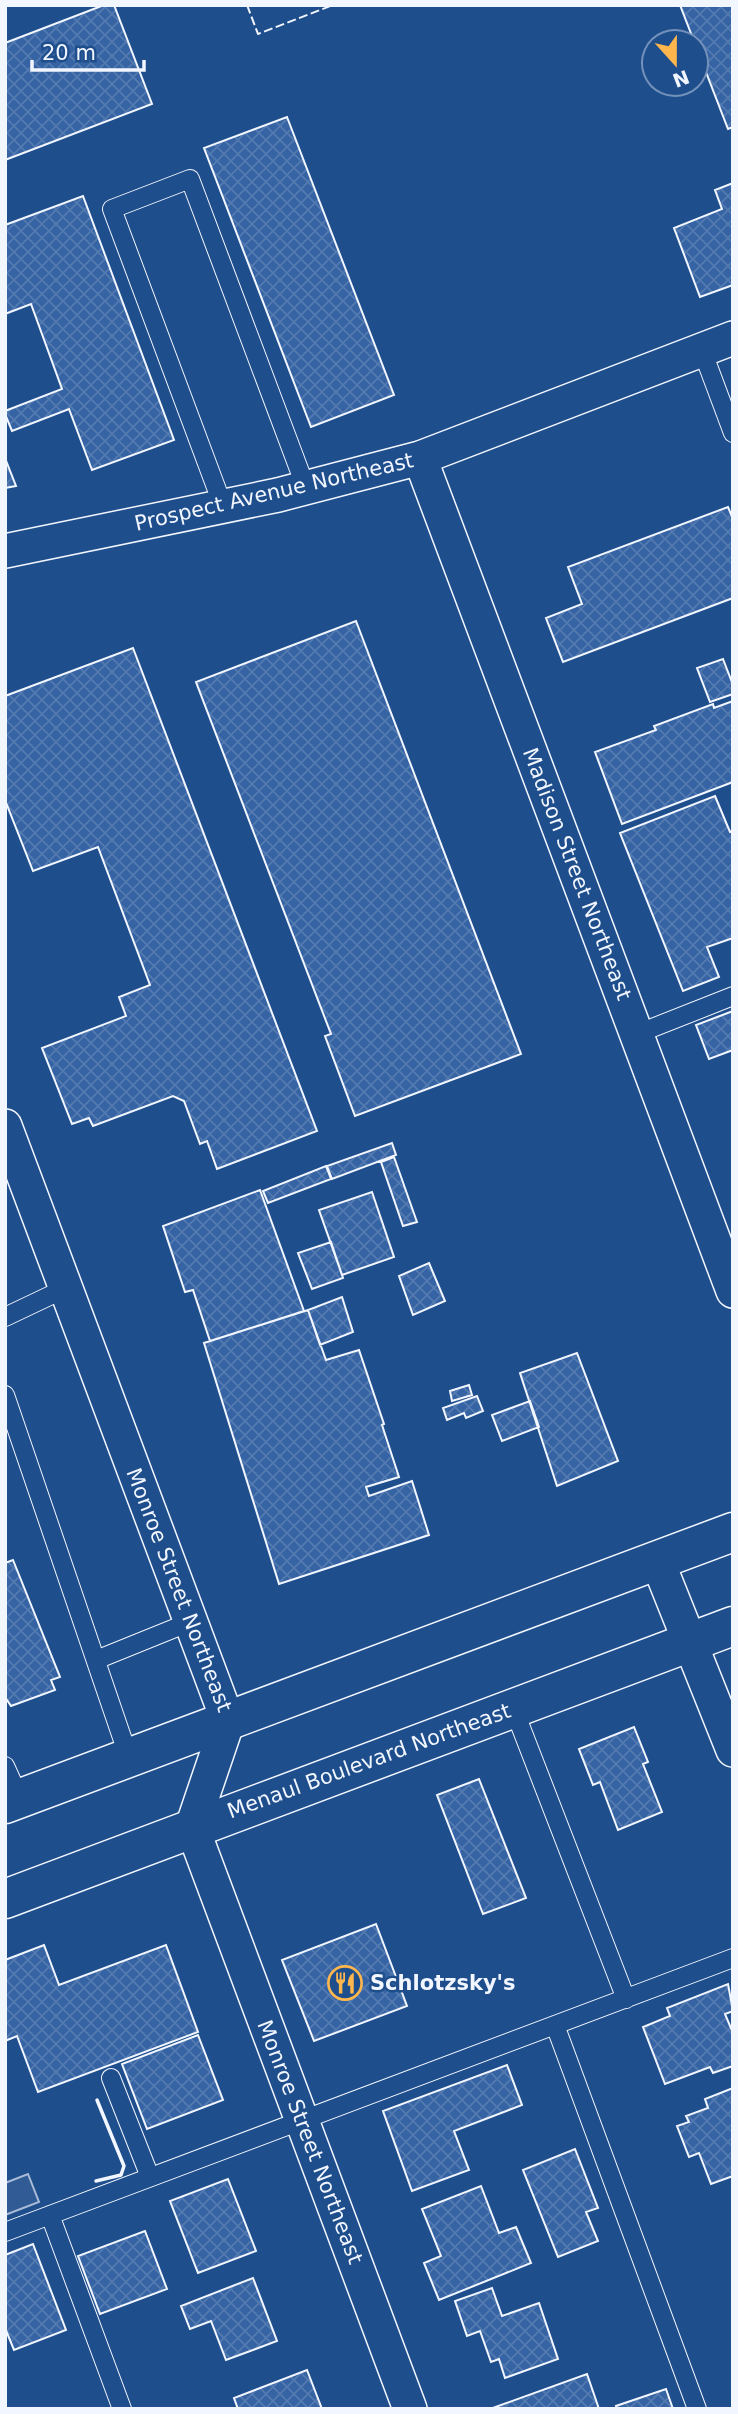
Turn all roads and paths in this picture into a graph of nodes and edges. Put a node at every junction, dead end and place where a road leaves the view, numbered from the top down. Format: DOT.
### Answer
graph roads {
  1 [pos="733,338"];
  2 [pos="702,350"];
  3 [pos="733,433"];
  4 [pos="420,458"];
  5 [pos="306,488"];
  6 [pos="223,506"];
  7 [pos="5,551"];
  8 [pos="733,996"];
  9 [pos="636,1034"];
  10 [pos="5,1126"];
  11 [pos="66,1288"];
  12 [pos="733,1291"];
  13 [pos="5,1317"];
  14 [pos="5,1395"];
  15 [pos="733,1532"];
  16 [pos="657,1560"];
  17 [pos="190,1622"];
  18 [pos="733,1626"];
  19 [pos="690,1642"];
  20 [pos="96,1660"];
  21 [pos="513,1707"];
  22 [pos="228,1721"];
  23 [pos="733,1750"];
  24 [pos="129,1758"];
  25 [pos="10,1790"];
  26 [pos="192,1827"];
  27 [pos="5,1899"];
  28 [pos="733,1958"];
  29 [pos="626,1998"];
  30 [pos="555,2025"];
  31 [pos="111,2078"];
  32 [pos="302,2119"];
  33 [pos="150,2177"];
  34 [pos="50,2215"];
  35 [pos="5,2232"];
  36 [pos="122,2409"];
  37 [pos="410,2409"];
  38 [pos="696,2409"];
  1 -- 2 [label="street, Prospect Avenue Northeast"];
  2 -- 3 [label="lane"];
  2 -- 4 [label="street, Prospect Avenue Northeast"];
  4 -- 5 [label="street, Prospect Avenue Northeast"];
  4 -- 9 [label="street, Madison Street Northeast"];
  5 -- 6 [label="street, Prospect Avenue Northeast"];
  5 -- 6 [label="lane"];
  6 -- 7 [label="street, Prospect Avenue Northeast"];
  8 -- 9 [label="lane"];
  9 -- 12 [label="street, Madison Street Northeast"];
  10 -- 11 [label="street, Monroe Street Northeast"];
  11 -- 13 [label="lane"];
  11 -- 17 [label="street, Monroe Street Northeast"];
  14 -- 20 [label="lane"];
  15 -- 16 [label="main road"];
  16 -- 19 [label="street"];
  16 -- 22 [label="main road"];
  17 -- 20 [label="lane"];
  17 -- 22 [label="street, Monroe Street Northeast"];
  18 -- 19 [label="main road, Menaul Boulevard Northeast"];
  19 -- 21 [label="main road, Menaul Boulevard Northeast"];
  19 -- 23 [label="street"];
  20 -- 24 [label="lane"];
  21 -- 26 [label="main road, Menaul Boulevard Northeast"];
  21 -- 29 [label="lane"];
  22 -- 24 [label="main road"];
  22 -- 26 [label="street, Monroe Street Northeast"];
  24 -- 25 [label="main road"];
  26 -- 27 [label="main road, Menaul Boulevard Northeast"];
  26 -- 32 [label="street, Monroe Street Northeast"];
  28 -- 29 [label="lane"];
  29 -- 30 [label="lane"];
  30 -- 32 [label="lane"];
  30 -- 38 [label="lane"];
  31 -- 33 [label="lane"];
  32 -- 33 [label="lane"];
  32 -- 37 [label="street, Monroe Street Northeast"];
  33 -- 34 [label="lane"];
  34 -- 35 [label="lane"];
  34 -- 36 [label="lane"];
}
